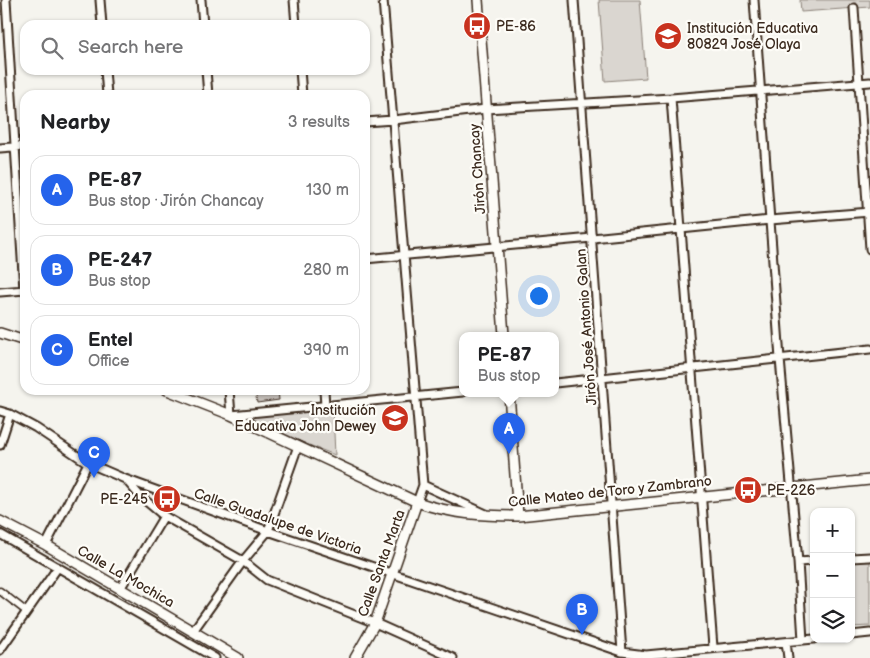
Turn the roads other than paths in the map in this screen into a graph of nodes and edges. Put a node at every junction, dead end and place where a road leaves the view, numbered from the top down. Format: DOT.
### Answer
graph roads {
  1 [pos="6,0"];
  2 [pos="100,0"];
  3 [pos="201,0"];
  4 [pos="294,0"];
  5 [pos="383,0"];
  6 [pos="478,0"];
  7 [pos="574,0"];
  8 [pos="754,0"];
  9 [pos="854,8"];
  10 [pos="102,20"];
  11 [pos="203,20"];
  12 [pos="296,20"];
  13 [pos="105,75"];
  14 [pos="206,75"];
  15 [pos="300,75"];
  16 [pos="870,82"];
  17 [pos="859,83"];
  18 [pos="107,90"];
  19 [pos="208,90"];
  20 [pos="302,90"];
  21 [pos="761,90"];
  22 [pos="672,98"];
  23 [pos="582,102"];
  24 [pos="486,109"];
  25 [pos="392,120"];
  26 [pos="370,122"];
  27 [pos="20,146"];
  28 [pos="15,147"];
  29 [pos="0,148"];
  30 [pos="869,212"];
  31 [pos="770,220"];
  32 [pos="20,226"];
  33 [pos="682,229"];
  34 [pos="592,238"];
  35 [pos="496,246"];
  36 [pos="870,249"];
  37 [pos="405,254"];
  38 [pos="370,258"];
  39 [pos="20,290"];
  40 [pos="0,292"];
  41 [pos="0,332"];
  42 [pos="504,332"];
  43 [pos="20,339"];
  44 [pos="870,349"];
  45 [pos="780,358"];
  46 [pos="692,368"];
  47 [pos="602,378"];
  48 [pos="559,383"];
  49 [pos="459,392"];
  50 [pos="180,395"];
  51 [pos="229,395"];
  52 [pos="324,395"];
  53 [pos="414,397"];
  54 [pos="509,397"];
  55 [pos="325,406"];
  56 [pos="0,411"];
  57 [pos="10,414"];
  58 [pos="231,415"];
  59 [pos="0,445"];
  60 [pos="298,446"];
  61 [pos="88,463"];
  62 [pos="125,479"];
  63 [pos="870,480"];
  64 [pos="422,485"];
  65 [pos="791,487"];
  66 [pos="702,496"];
  67 [pos="418,502"];
  68 [pos="611,507"];
  69 [pos="164,516"];
  70 [pos="491,516"];
  71 [pos="518,516"];
  72 [pos="0,521"];
  73 [pos="268,531"];
  74 [pos="0,534"];
  75 [pos="46,545"];
  76 [pos="870,557"];
  77 [pos="855,558"];
  78 [pos="243,561"];
  79 [pos="810,561"];
  80 [pos="798,562"];
  81 [pos="58,568"];
  82 [pos="392,574"];
  83 [pos="120,589"];
  84 [pos="0,591"];
  85 [pos="27,612"];
  86 [pos="375,624"];
  87 [pos="193,631"];
  88 [pos="870,634"];
  89 [pos="855,635"];
  90 [pos="810,639"];
  91 [pos="803,640"];
  92 [pos="786,642"];
  93 [pos="713,648"];
  94 [pos="0,650"];
  95 [pos="622,652"];
  96 [pos="645,656"];
  97 [pos="215,658"];
  98 [pos="238,658"];
  99 [pos="354,658"];
  100 [pos="453,658"];
  101 [pos="632,658"];
  102 [pos="788,658"];
  1 -- 28 [label="street"];
  2 -- 10 [label="street"];
  3 -- 11 [label="street"];
  4 -- 12 [label="street"];
  5 -- 25 [label="street"];
  6 -- 24 [label="street, Jirón Chancay"];
  7 -- 23 [label="street, Jirón José Antonio Galan"];
  8 -- 21 [label="street"];
  9 -- 17 [label="street"];
  13 -- 18 [label="street"];
  14 -- 19 [label="street"];
  15 -- 20 [label="street"];
  16 -- 17 [label="street"];
  17 -- 21 [label="street"];
  17 -- 30 [label="street"];
  21 -- 22 [label="street"];
  21 -- 31 [label="street"];
  22 -- 23 [label="street"];
  22 -- 33 [label="street"];
  23 -- 24 [label="street"];
  23 -- 34 [label="street, Jirón José Antonio Galan"];
  24 -- 25 [label="street"];
  24 -- 35 [label="street, Jirón Chancay"];
  25 -- 26 [label="street"];
  25 -- 37 [label="street"];
  27 -- 28 [label="street"];
  28 -- 29 [label="street"];
  28 -- 32 [label="street"];
  30 -- 31 [label="street"];
  30 -- 36 [label="street"];
  31 -- 33 [label="street"];
  31 -- 45 [label="street"];
  33 -- 34 [label="street"];
  33 -- 46 [label="street"];
  34 -- 35 [label="street"];
  34 -- 47 [label="street, Jirón José Antonio Galan"];
  35 -- 37 [label="street"];
  35 -- 42 [label="street, Jirón Chancay"];
  37 -- 38 [label="street"];
  37 -- 53 [label="street"];
  39 -- 40 [label="street"];
  41 -- 43 [label="street"];
  44 -- 45 [label="street"];
  45 -- 46 [label="street"];
  45 -- 65 [label="street"];
  46 -- 47 [label="street"];
  46 -- 66 [label="street"];
  47 -- 48 [label="street"];
  47 -- 68 [label="street, Jirón José Antonio Galan"];
  49 -- 53 [label="street"];
  50 -- 58 [label="street, Calle Mateo de Toro y Zambrano"];
  51 -- 58 [label="street"];
  52 -- 55 [label="street"];
  53 -- 55 [label="street"];
  53 -- 64 [label="street"];
  54 -- 71 [label="street"];
  55 -- 58 [label="street"];
  56 -- 57 [label="street, Calle Guadalupe de Victoria"];
  57 -- 59 [label="street"];
  57 -- 61 [label="street, Calle Guadalupe de Victoria"];
  58 -- 60 [label="street, Calle Mateo de Toro y Zambrano"];
  60 -- 67 [label="street, Calle Mateo de Toro y Zambrano"];
  60 -- 73 [label="street"];
  61 -- 62 [label="street, Calle Guadalupe de Victoria"];
  61 -- 75 [label="street"];
  62 -- 69 [label="street"];
  62 -- 73 [label="street, Calle Guadalupe de Victoria"];
  63 -- 65 [label="street, Calle Mateo de Toro y Zambrano"];
  64 -- 67 [label="street"];
  64 -- 70 [label="street"];
  65 -- 66 [label="street, Calle Mateo de Toro y Zambrano"];
  65 -- 80 [label="street"];
  66 -- 68 [label="street, Calle Mateo de Toro y Zambrano"];
  66 -- 93 [label="street"];
  67 -- 70 [label="street, Calle Mateo de Toro y Zambrano"];
  67 -- 82 [label="street, Calle Santa Marta"];
  68 -- 71 [label="street, Calle Mateo de Toro y Zambrano"];
  68 -- 95 [label="street, Jirón José Antonio Galan"];
  69 -- 78 [label="street"];
  69 -- 83 [label="street"];
  70 -- 71 [label="street, Calle Mateo de Toro y Zambrano"];
  72 -- 75 [label="street, Calle La Mochica"];
  73 -- 78 [label="street"];
  73 -- 82 [label="street, Calle Guadalupe de Victoria"];
  74 -- 81 [label="street, Calle La Mochica"];
  75 -- 83 [label="street, Calle La Mochica"];
  76 -- 77 [label="street"];
  78 -- 86 [label="street"];
  78 -- 87 [label="street"];
  79 -- 80 [label="street"];
  80 -- 91 [label="street"];
  81 -- 85 [label="street"];
  81 -- 97 [label="street, Calle La Mochica"];
  82 -- 86 [label="street, Calle Santa Marta"];
  82 -- 95 [label="street, Calle Guadalupe de Victoria"];
  83 -- 87 [label="street, Calle La Mochica"];
  84 -- 85 [label="street"];
  85 -- 94 [label="street"];
  86 -- 99 [label="street, Calle Santa Marta"];
  86 -- 100 [label="street"];
  87 -- 98 [label="street, Calle La Mochica"];
  88 -- 89 [label="street"];
  90 -- 91 [label="street, Calle Guadalupe de Victoria"];
  91 -- 92 [label="street, Calle Guadalupe de Victoria"];
  92 -- 93 [label="street, Calle Guadalupe de Victoria"];
  92 -- 102 [label="street"];
  93 -- 96 [label="street, Calle Guadalupe de Victoria"];
  95 -- 96 [label="street, Calle Guadalupe de Victoria"];
  95 -- 101 [label="street"];
}
